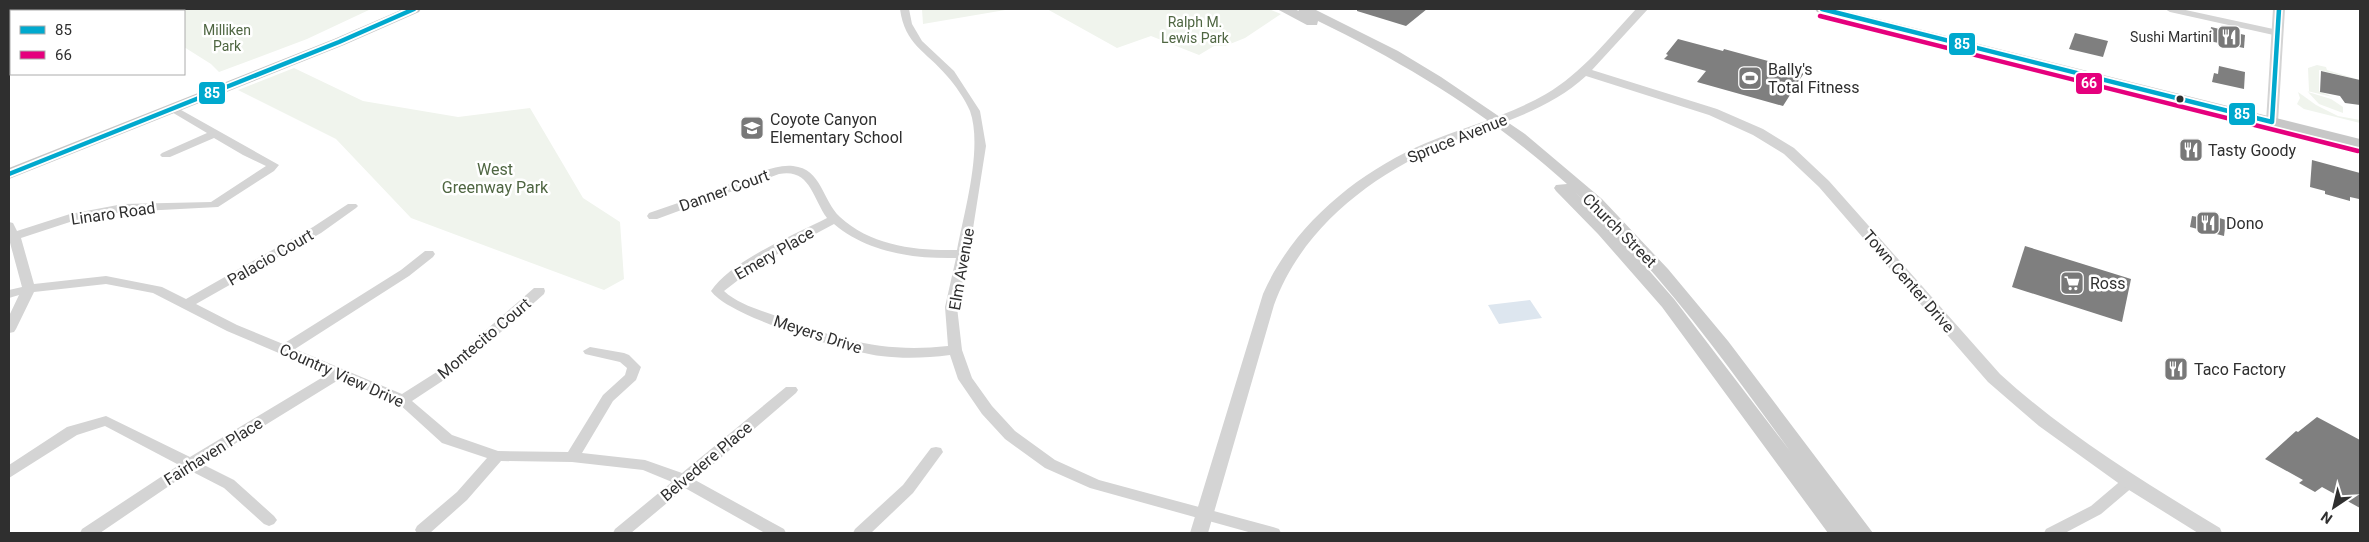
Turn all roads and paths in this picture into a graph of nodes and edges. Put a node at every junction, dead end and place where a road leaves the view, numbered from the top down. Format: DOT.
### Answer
graph roads {
  1 [pos="393,9"];
  2 [pos="414,9"];
  3 [pos="905,9"];
  4 [pos="1642,9"];
  5 [pos="1822,9"];
  6 [pos="1860,9"];
  7 [pos="2170,9"];
  8 [pos="2280,9"];
  9 [pos="1297,10"];
  10 [pos="2278,33"];
  11 [pos="1585,72"];
  12 [pos="174,108"];
  13 [pos="2272,116"];
  14 [pos="1492,123"];
  15 [pos="2360,133"];
  16 [pos="214,134"];
  17 [pos="2360,144"];
  18 [pos="166,155"];
  19 [pos="9,162"];
  20 [pos="9,174"];
  21 [pos="352,206"];
  22 [pos="653,216"];
  23 [pos="834,219"];
  24 [pos="11,231"];
  25 [pos="428,254"];
  26 [pos="963,254"];
  27 [pos="29,289"];
  28 [pos="539,292"];
  29 [pos="717,292"];
  30 [pos="9,294"];
  31 [pos="187,304"];
  32 [pos="9,329"];
  33 [pos="286,349"];
  34 [pos="955,350"];
  35 [pos="590,352"];
  36 [pos="340,373"];
  37 [pos="791,390"];
  38 [pos="403,400"];
  39 [pos="936,452"];
  40 [pos="497,456"];
  41 [pos="572,457"];
  42 [pos="192,463"];
  43 [pos="9,472"];
  44 [pos="684,480"];
  45 [pos="2129,482"];
  46 [pos="1204,515"];
  47 [pos="269,520"];
  48 [pos="423,530"];
  49 [pos="88,533"];
  50 [pos="621,533"];
  51 [pos="778,533"];
  52 [pos="860,533"];
  53 [pos="1199,533"];
  54 [pos="1273,533"];
  55 [pos="1840,533"];
  56 [pos="1862,533"];
  57 [pos="2052,533"];
  58 [pos="2213,533"];
  1 -- 19 [label="main road"];
  2 -- 12 [label="main road"];
  3 -- 26 [label="street, Elm Avenue"];
  4 -- 11 [label="street, Spruce Avenue"];
  5 -- 13 [label="main road"];
  6 -- 13 [label="main road"];
  7 -- 10 [label="street"];
  8 -- 10 [label="street"];
  9 -- 14 [label="main road, Church Street"];
  10 -- 13 [label="street"];
  11 -- 14 [label="street, Spruce Avenue"];
  11 -- 45 [label="street, Town Center Drive"];
  12 -- 16 [label="street"];
  12 -- 20 [label="main road"];
  13 -- 15 [label="main road"];
  13 -- 17 [label="main road"];
  14 -- 46 [label="street, Spruce Avenue"];
  14 -- 55 [label="main road, Church Street"];
  14 -- 56 [label="main road, Church Street"];
  16 -- 18 [label="street"];
  16 -- 24 [label="street, Linaro Road"];
  21 -- 31 [label="street, Palacio Court"];
  22 -- 23 [label="street, Danner Court"];
  23 -- 26 [label="street"];
  23 -- 29 [label="street, Emery Place"];
  24 -- 27 [label="street"];
  25 -- 33 [label="street"];
  26 -- 34 [label="street, Elm Avenue"];
  27 -- 30 [label="street, Country View Drive"];
  27 -- 31 [label="street, Country View Drive"];
  27 -- 32 [label="street"];
  28 -- 38 [label="street, Montecito Court"];
  29 -- 34 [label="street, Meyers Drive"];
  31 -- 33 [label="street, Country View Drive"];
  33 -- 36 [label="street, Country View Drive"];
  34 -- 46 [label="street, Elm Avenue"];
  35 -- 41 [label="street"];
  36 -- 38 [label="street, Country View Drive"];
  36 -- 42 [label="street, Fairhaven Place"];
  37 -- 44 [label="street, Belvedere Place"];
  38 -- 40 [label="street, Country View Drive"];
  39 -- 52 [label="street"];
  40 -- 41 [label="street, Country View Drive"];
  40 -- 48 [label="street"];
  41 -- 44 [label="street, Country View Drive"];
  42 -- 43 [label="street"];
  42 -- 47 [label="street"];
  42 -- 49 [label="street, Fairhaven Place"];
  44 -- 50 [label="street, Belvedere Place"];
  44 -- 51 [label="street, Country View Drive"];
  45 -- 57 [label="street"];
  45 -- 58 [label="street, Town Center Drive"];
  46 -- 53 [label="street, Spruce Avenue"];
  46 -- 54 [label="street, Elm Avenue"];
}
